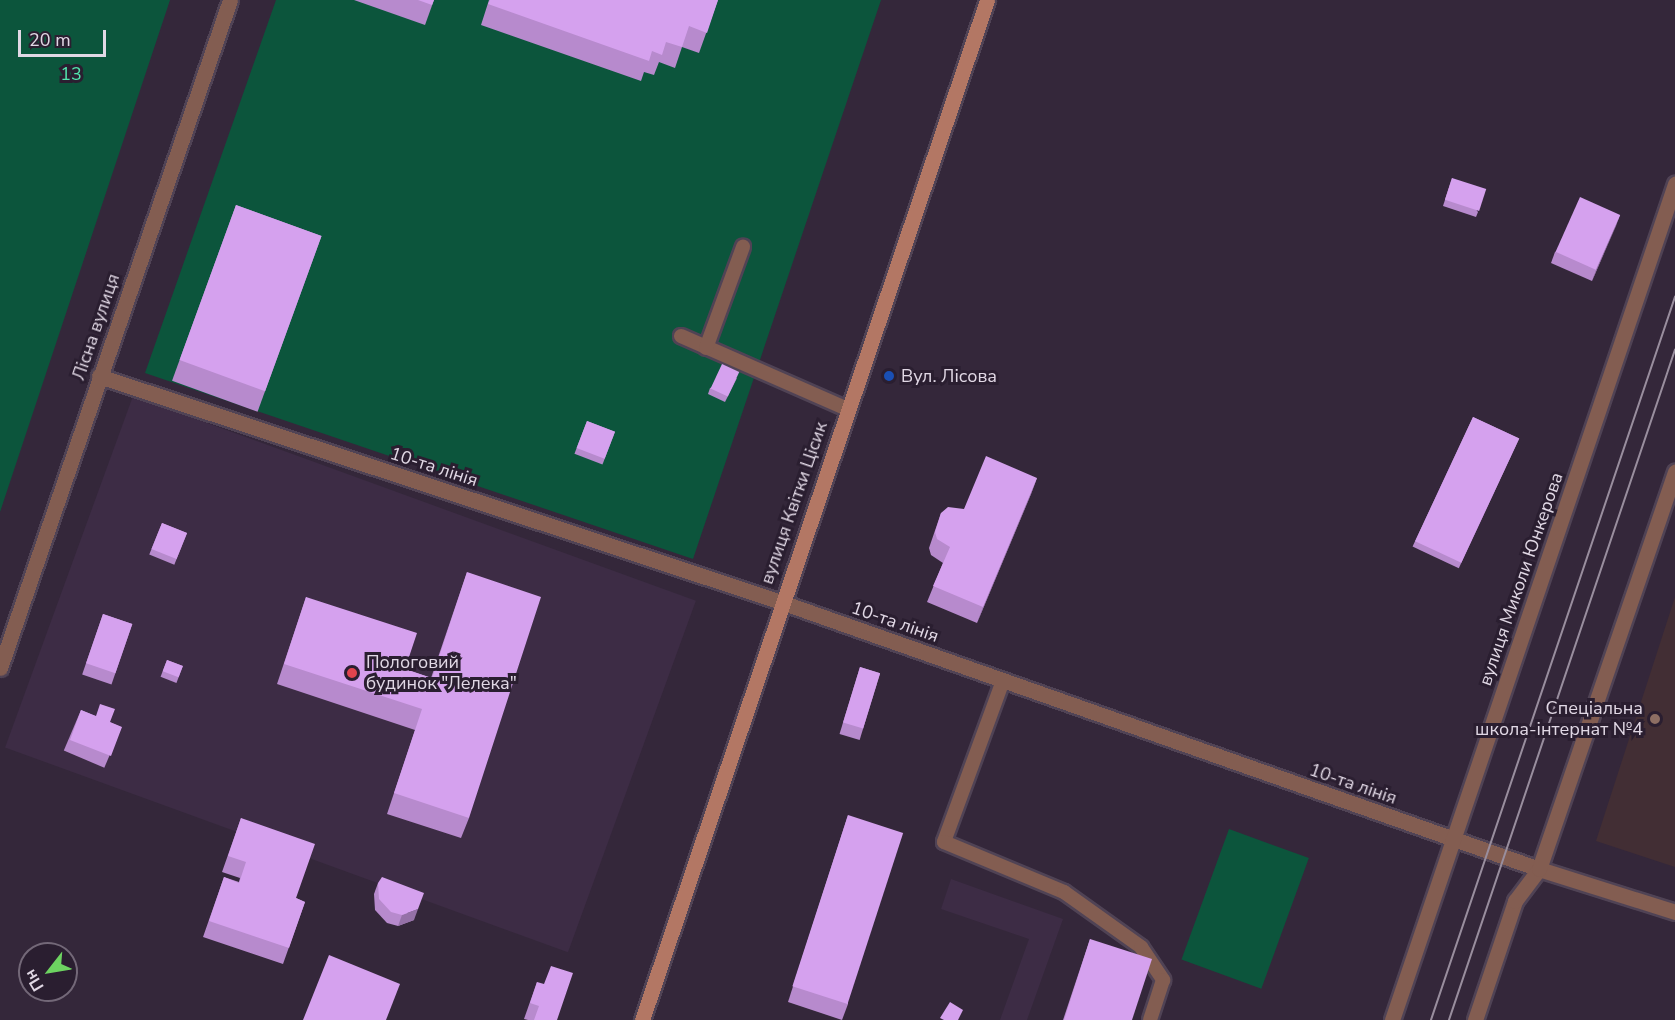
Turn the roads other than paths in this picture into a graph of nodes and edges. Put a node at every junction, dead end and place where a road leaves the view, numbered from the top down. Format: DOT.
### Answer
graph roads {
  1 [pos="230,0"];
  2 [pos="987,0"];
  3 [pos="1675,184"];
  4 [pos="743,247"];
  5 [pos="681,336"];
  6 [pos="706,348"];
  7 [pos="99,376"];
  8 [pos="847,409"];
  9 [pos="1675,472"];
  10 [pos="781,602"];
  11 [pos="0,668"];
  12 [pos="1000,686"];
  13 [pos="1454,840"];
  14 [pos="1539,869"];
  15 [pos="1675,912"];
  16 [pos="642,1020"];
  17 [pos="1150,1020"];
  18 [pos="1392,1020"];
  19 [pos="1475,1020"];
  1 -- 7 [label="street, Лісна вулиця"];
  2 -- 8 [label="street, вулиця Квітки Цісик"];
  3 -- 13 [label="street, вулиця Миколи Юнкерова"];
  4 -- 6 [label="lane"];
  5 -- 6 [label="lane"];
  6 -- 8 [label="lane"];
  7 -- 10 [label="street, 10-та лінія"];
  7 -- 11 [label="street, Лісна вулиця"];
  8 -- 10 [label="street, вулиця Квітки Цісик"];
  9 -- 14 [label="street"];
  10 -- 13 [label="street, 10-та лінія"];
  10 -- 16 [label="street, вулиця Квітки Цісик"];
  12 -- 17 [label="lane"];
  13 -- 14 [label="street, 10-та лінія"];
  13 -- 18 [label="street, вулиця Миколи Юнкерова"];
  14 -- 15 [label="street, 10-та лінія"];
  14 -- 19 [label="street"];
}
